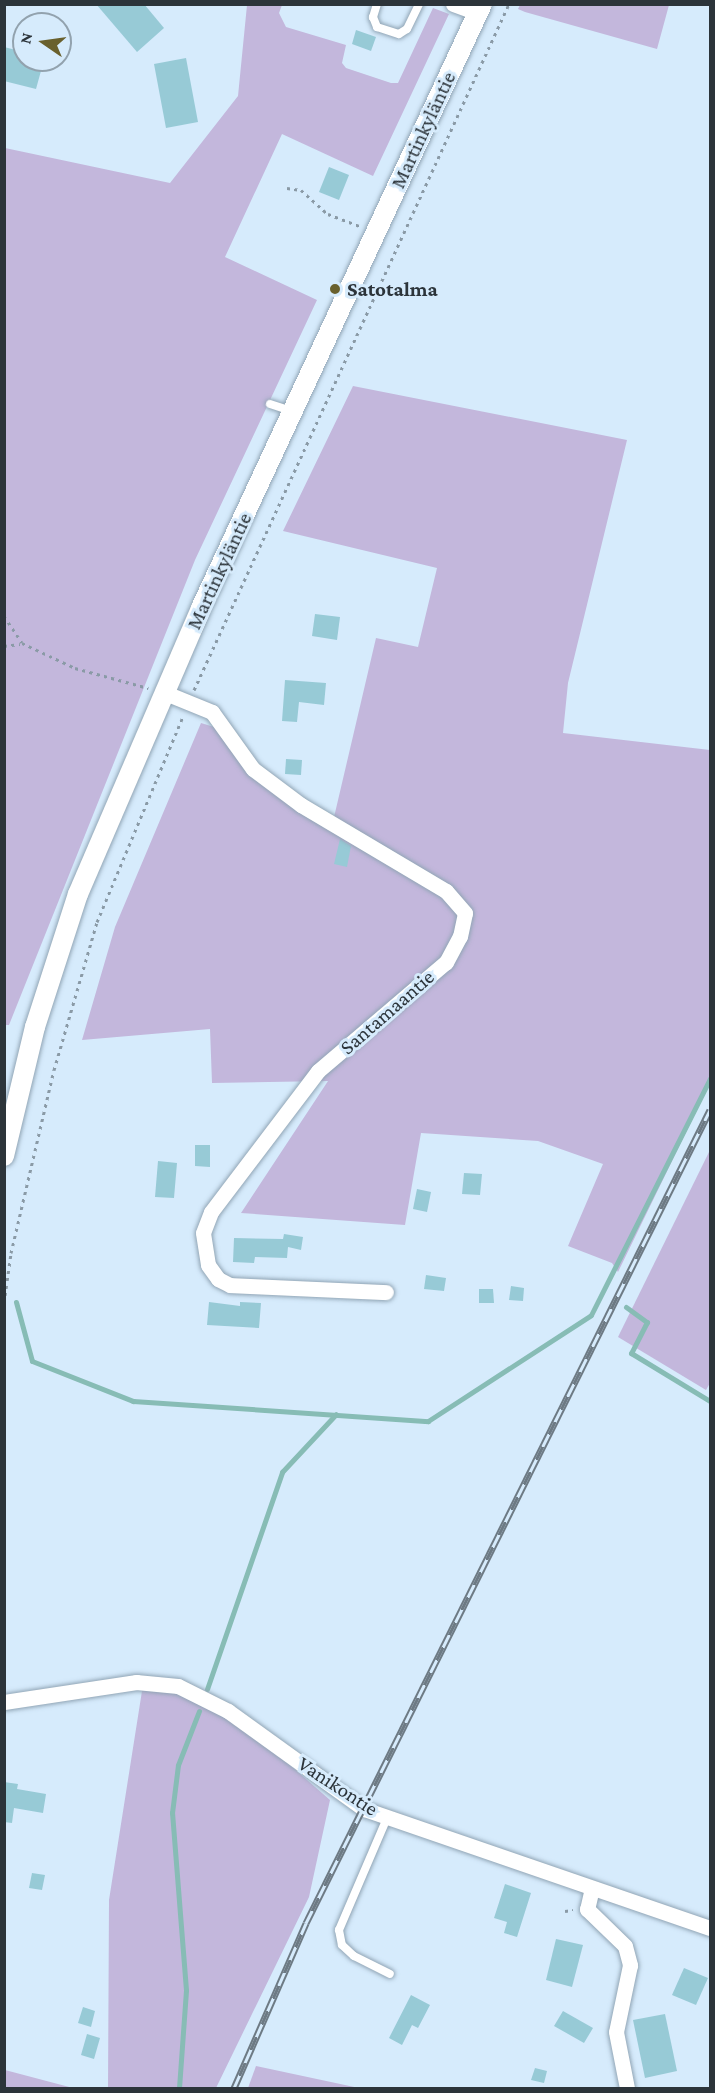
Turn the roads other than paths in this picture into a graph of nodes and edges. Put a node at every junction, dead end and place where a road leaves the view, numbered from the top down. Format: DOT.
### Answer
graph roads {
  1 [pos="376,4"];
  2 [pos="419,4"];
  3 [pos="453,4"];
  4 [pos="480,9"];
  5 [pos="270,404"];
  6 [pos="293,412"];
  7 [pos="163,692"];
  8 [pos="4,1156"];
  9 [pos="386,1292"];
  10 [pos="4,1702"];
  11 [pos="387,1818"];
  12 [pos="592,1888"];
  13 [pos="711,1928"];
  14 [pos="390,1974"];
  15 [pos="627,2088"];
  1 -- 2 [label="lane"];
  3 -- 4 [label="street"];
  4 -- 6 [label="street, Martinkyläntie"];
  5 -- 6 [label="lane"];
  6 -- 7 [label="street, Martinkyläntie"];
  7 -- 8 [label="street, Martinkyläntie"];
  7 -- 9 [label="street, Santamaantie"];
  10 -- 11 [label="street, Vanikontie"];
  11 -- 12 [label="street, Vanikontie"];
  11 -- 14 [label="lane"];
  12 -- 13 [label="street, Vanikontie"];
  12 -- 15 [label="street"];
}
